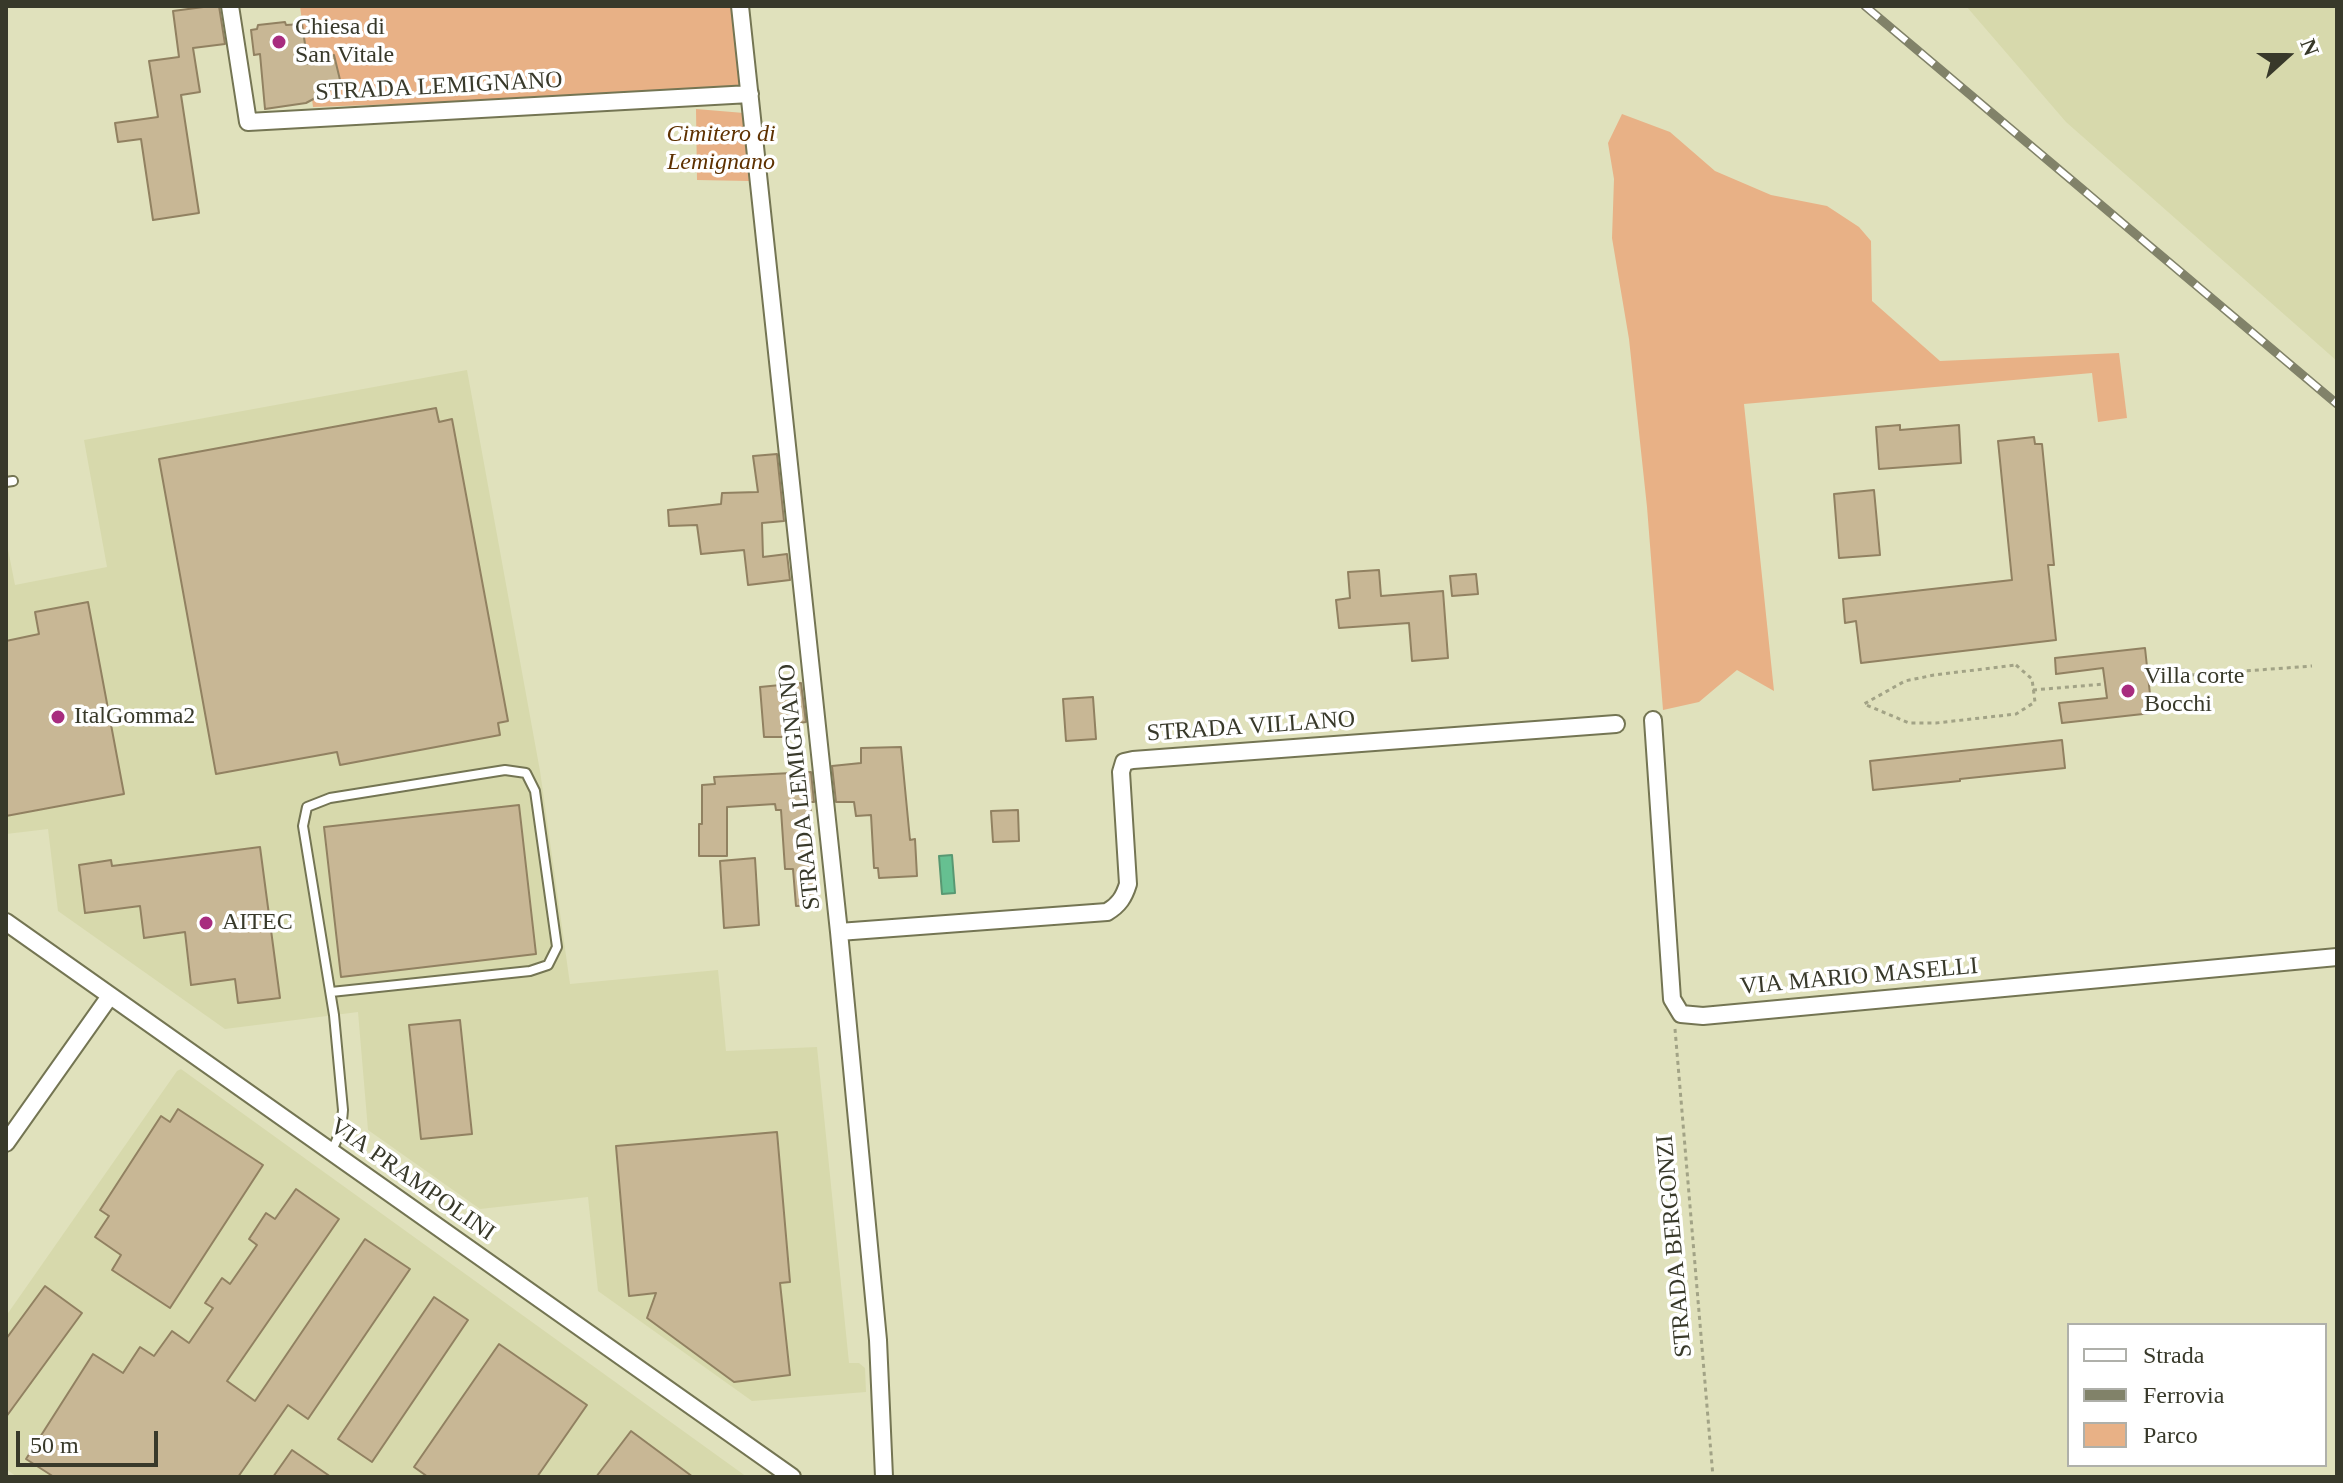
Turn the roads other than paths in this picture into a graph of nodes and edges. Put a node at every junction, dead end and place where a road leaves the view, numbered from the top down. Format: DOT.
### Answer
graph roads {
  1 [pos="230,6"];
  2 [pos="740,6"];
  3 [pos="750,94"];
  4 [pos="1653,720"];
  5 [pos="1616,724"];
  6 [pos="6,922"];
  7 [pos="839,932"];
  8 [pos="2337,957"];
  9 [pos="331,992"];
  10 [pos="110,996"];
  11 [pos="6,1143"];
  12 [pos="331,1152"];
  13 [pos="792,1477"];
  14 [pos="884,1477"];
  1 -- 3 [label="street, STRADA LEMIGNANO"];
  2 -- 3 [label="street, STRADA LEMIGNANO"];
  3 -- 7 [label="street, STRADA LEMIGNANO"];
  4 -- 8 [label="street, VIA MARIO MASELLI"];
  5 -- 7 [label="street, STRADA VILLANO"];
  6 -- 10 [label="street, VIA PRAMPOLINI"];
  7 -- 14 [label="street, STRADA LEMIGNANO"];
  9 -- 9 [label="lane"];
  9 -- 12 [label="lane"];
  10 -- 11 [label="street"];
  10 -- 12 [label="street, VIA PRAMPOLINI"];
  12 -- 13 [label="street, VIA PRAMPOLINI"];
}
